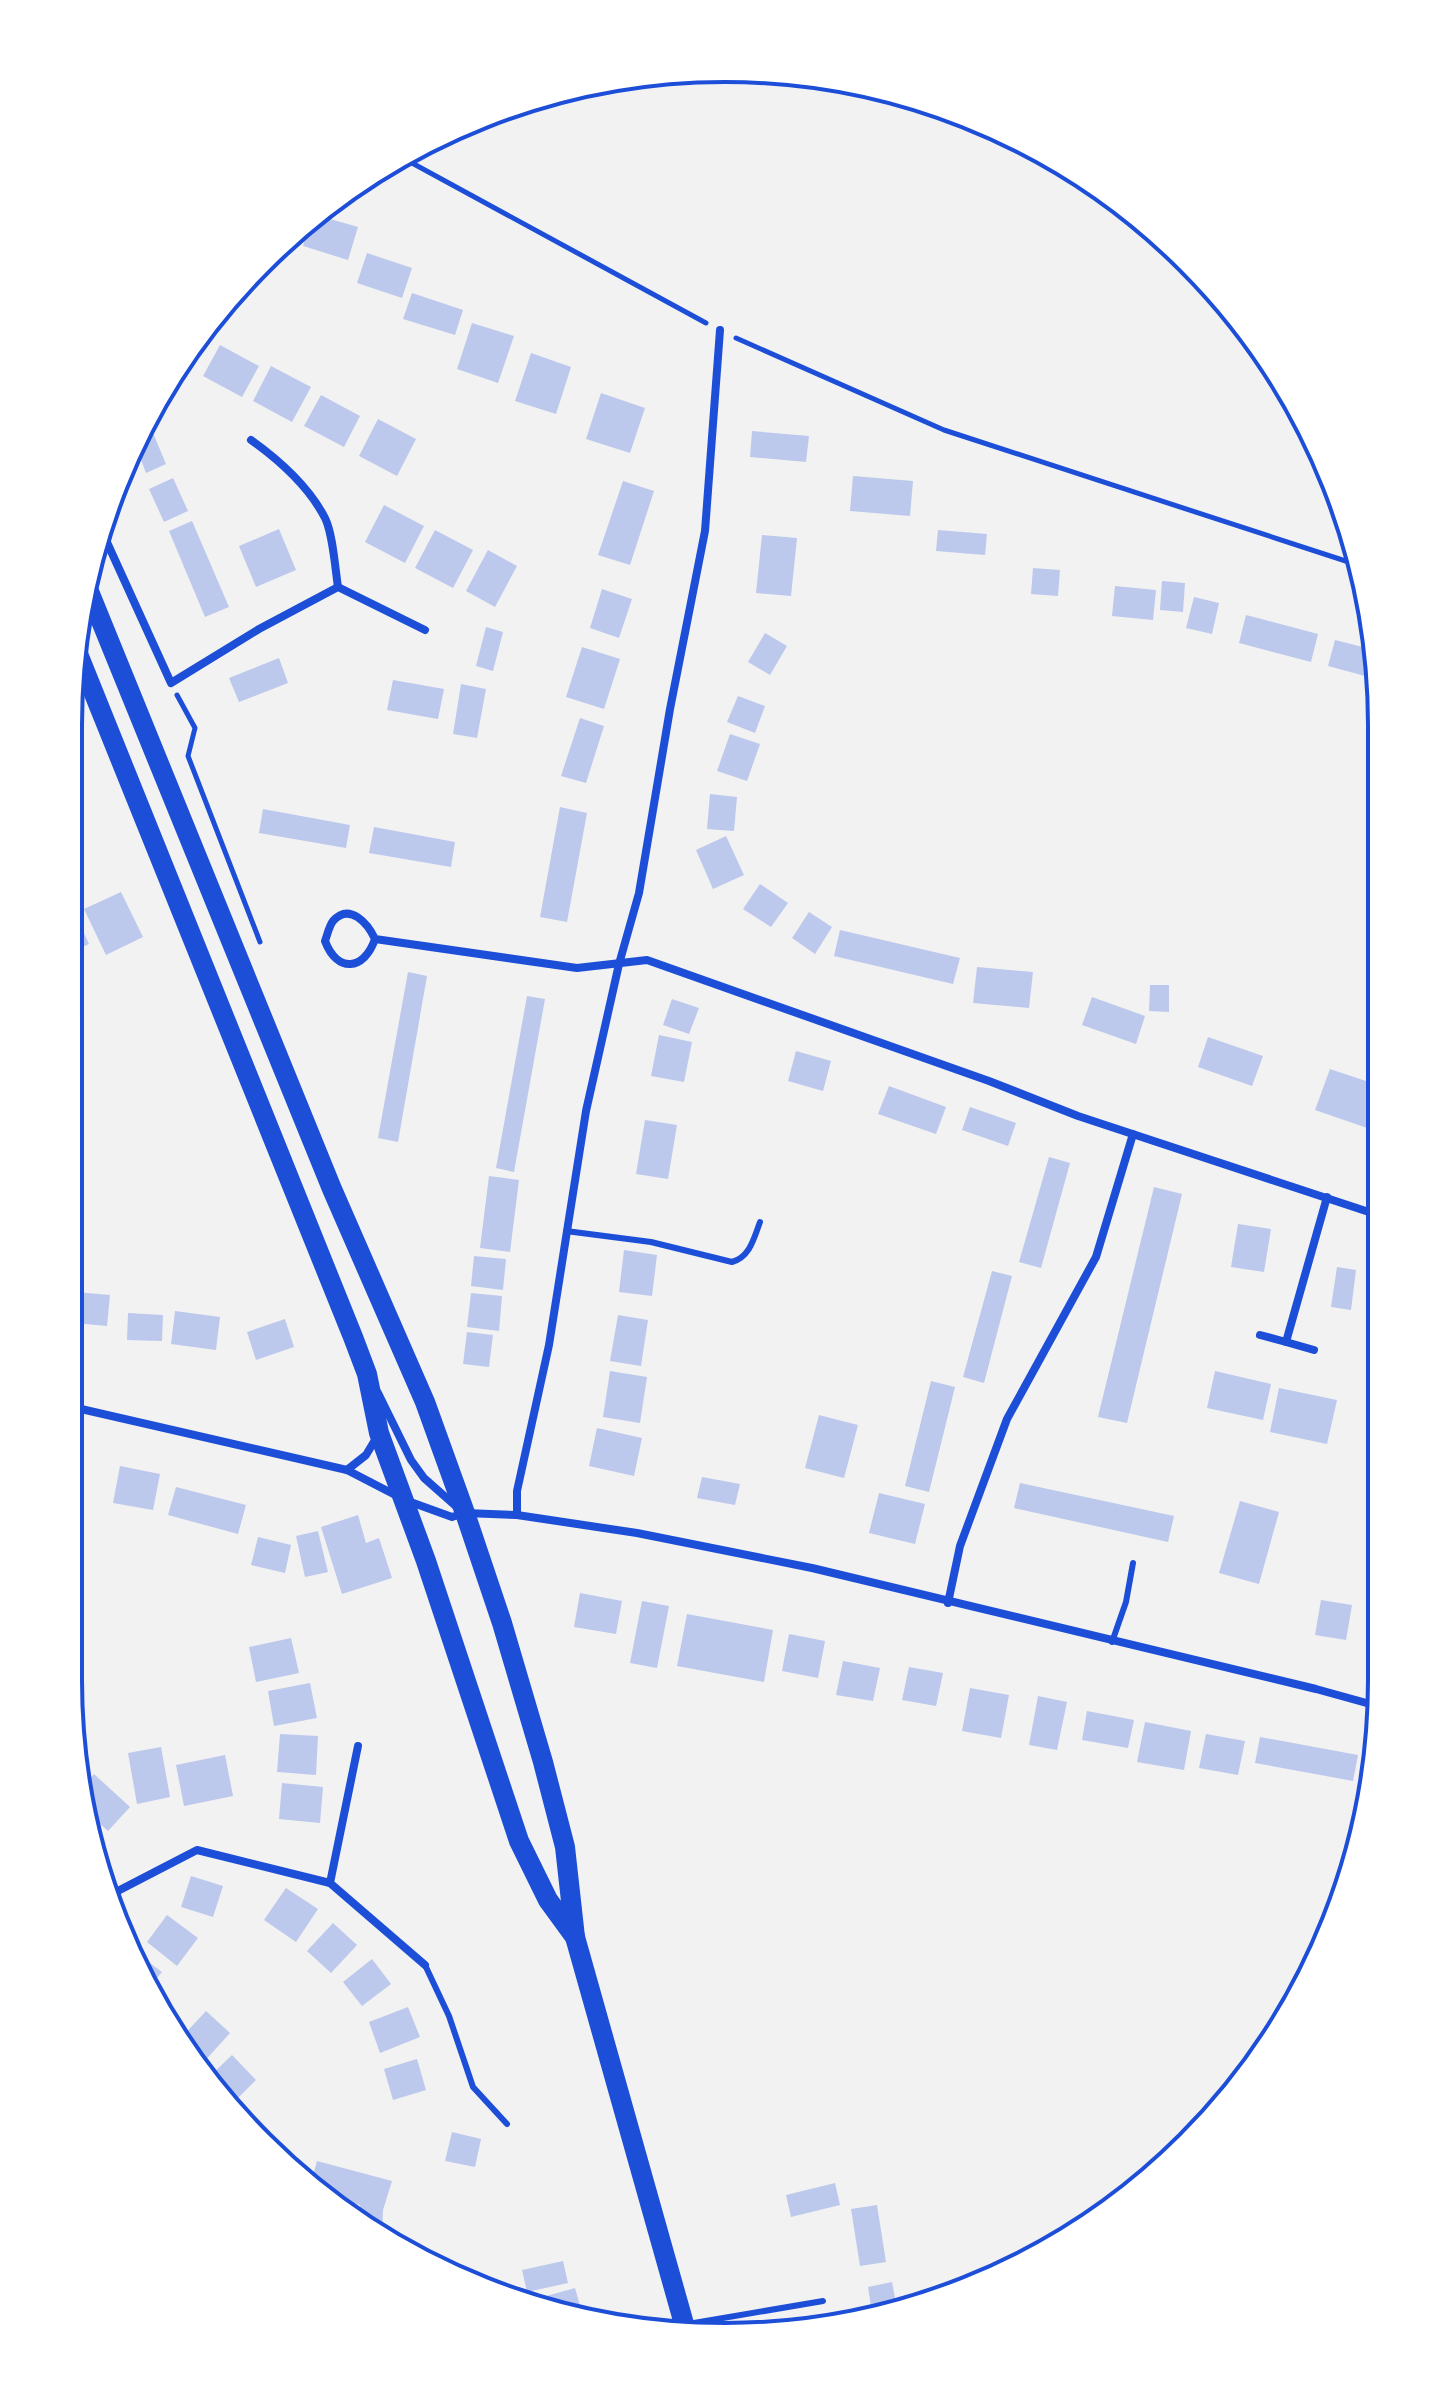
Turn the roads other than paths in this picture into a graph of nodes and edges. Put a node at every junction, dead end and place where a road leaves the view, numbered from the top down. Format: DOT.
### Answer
graph roads {
  1 [pos="720,330"];
  2 [pos="251,440"];
  3 [pos="108,545"];
  4 [pos="338,587"];
  5 [pos="94,603"];
  6 [pos="425,630"];
  7 [pos="85,670"];
  8 [pos="375,939"];
  9 [pos="619,964"];
  10 [pos="1133,1134"];
  11 [pos="1327,1197"];
  12 [pos="1368,1211"];
  13 [pos="760,1222"];
  14 [pos="566,1231"];
  15 [pos="1260,1335"];
  16 [pos="1286,1342"];
  17 [pos="1314,1350"];
  18 [pos="367,1374"];
  19 [pos="82,1409"];
  20 [pos="379,1433"];
  21 [pos="347,1470"];
  22 [pos="405,1500"];
  23 [pos="465,1513"];
  24 [pos="517,1515"];
  25 [pos="1133,1563"];
  26 [pos="948,1603"];
  27 [pos="1112,1642"];
  28 [pos="1367,1703"];
  29 [pos="358,1746"];
  30 [pos="330,1883"];
  31 [pos="118,1891"];
  32 [pos="575,1937"];
  33 [pos="425,1965"];
  34 [pos="507,2124"];
  35 [pos="823,2301"];
  36 [pos="683,2322"];
  37 [pos="712,2323"];
  1 -- 9 [label="street"];
  2 -- 4 [label="street"];
  3 -- 4 [label="street"];
  4 -- 6 [label="street"];
  5 -- 23 [label="main road"];
  7 -- 18 [label="main road"];
  8 -- 8 [label="street"];
  8 -- 9 [label="street"];
  9 -- 10 [label="street"];
  9 -- 14 [label="street"];
  10 -- 11 [label="street"];
  10 -- 26 [label="street"];
  11 -- 12 [label="street"];
  11 -- 16 [label="street"];
  13 -- 14 [label="lane"];
  14 -- 24 [label="street"];
  15 -- 16 [label="street"];
  16 -- 17 [label="street"];
  18 -- 20 [label="main road"];
  18 -- 23 [label="street"];
  19 -- 21 [label="street"];
  20 -- 21 [label="street"];
  20 -- 22 [label="main road"];
  21 -- 22 [label="street"];
  22 -- 23 [label="street"];
  22 -- 32 [label="main road"];
  23 -- 24 [label="street"];
  23 -- 32 [label="main road"];
  24 -- 26 [label="street"];
  25 -- 27 [label="lane"];
  26 -- 27 [label="street"];
  27 -- 28 [label="street"];
  29 -- 30 [label="street"];
  30 -- 31 [label="street"];
  30 -- 33 [label="street"];
  32 -- 36 [label="main road"];
  33 -- 34 [label="lane"];
  35 -- 37 [label="lane"];
}
